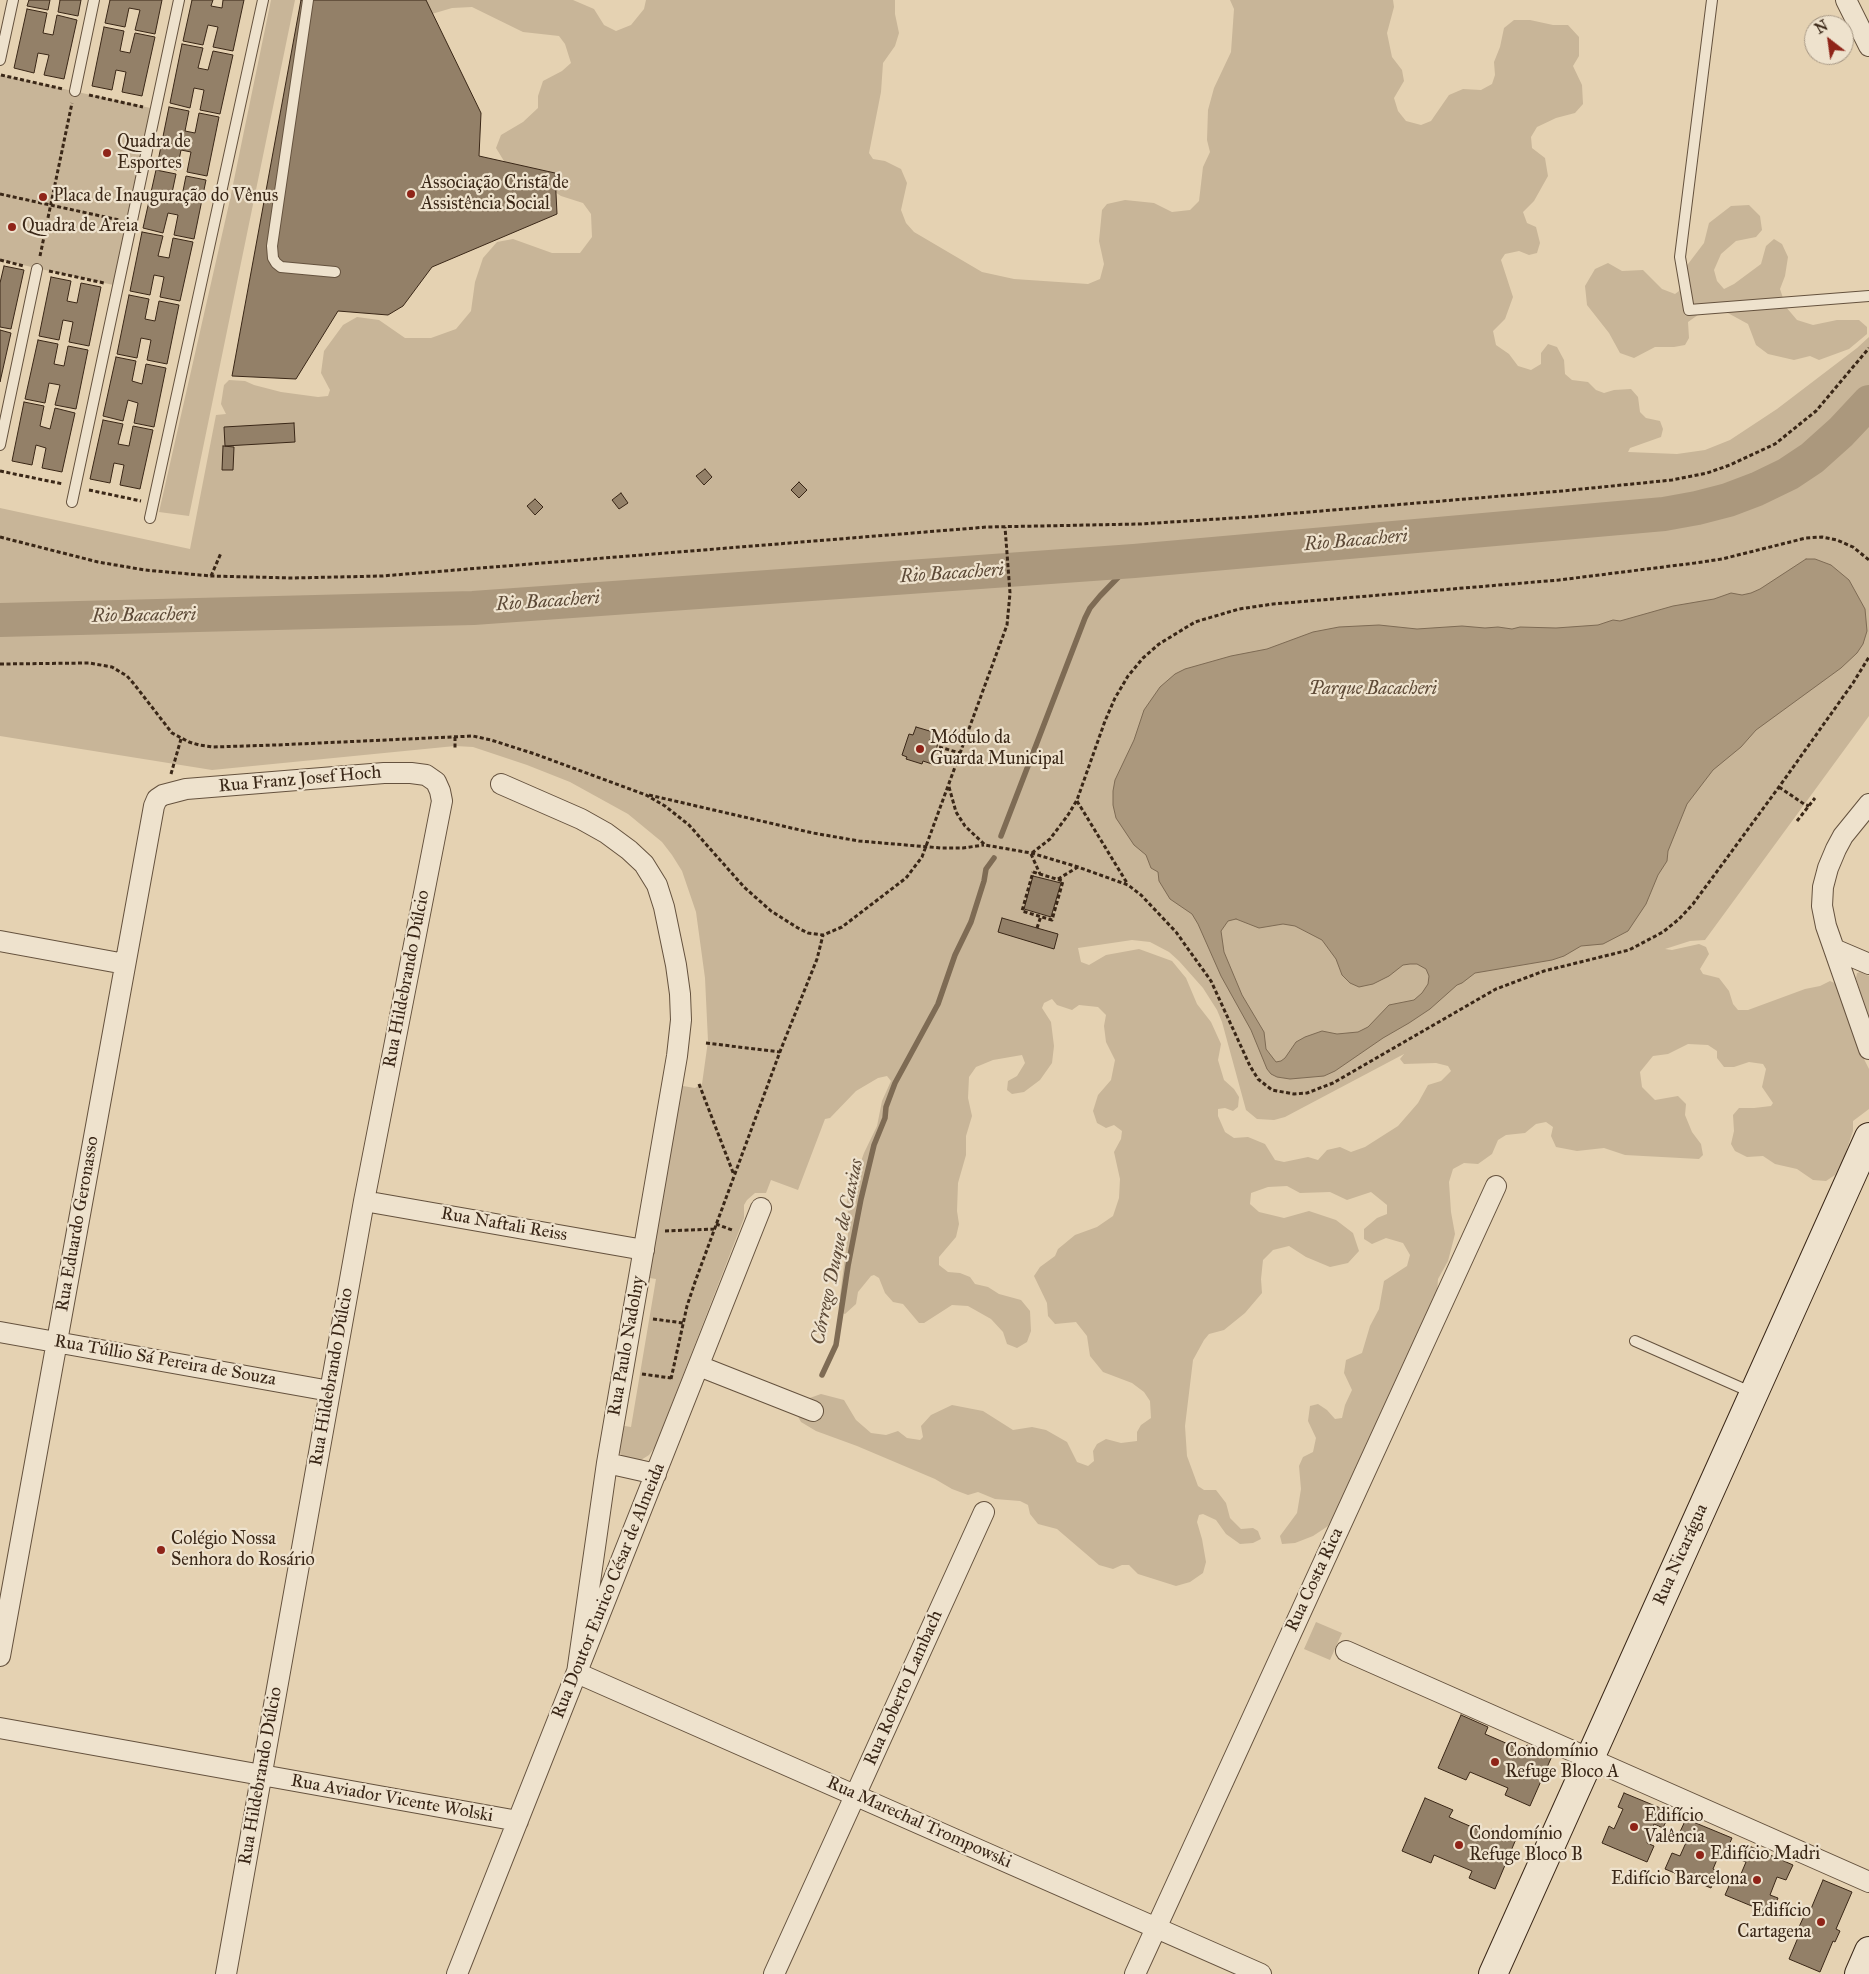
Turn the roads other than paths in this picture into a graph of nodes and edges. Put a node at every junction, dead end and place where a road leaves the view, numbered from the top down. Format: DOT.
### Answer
graph roads {
  1 [pos="13,0"];
  2 [pos="94,0"];
  3 [pos="179,0"];
  4 [pos="262,0"];
  5 [pos="308,0"];
  6 [pos="1712,0"];
  7 [pos="1846,0"];
  8 [pos="1869,46"];
  9 [pos="0,60"];
  10 [pos="75,92"];
  11 [pos="37,269"];
  12 [pos="334,272"];
  13 [pos="1869,296"];
  14 [pos="0,445"];
  15 [pos="72,502"];
  16 [pos="150,518"];
  17 [pos="436,782"];
  18 [pos="501,784"];
  19 [pos="166,788"];
  20 [pos="1869,804"];
  21 [pos="0,941"];
  22 [pos="1834,949"];
  23 [pos="125,964"];
  24 [pos="1869,964"];
  25 [pos="1869,1049"];
  26 [pos="1869,1137"];
  27 [pos="1496,1186"];
  28 [pos="364,1200"];
  29 [pos="761,1208"];
  30 [pos="644,1250"];
  31 [pos="0,1332"];
  32 [pos="1635,1341"];
  33 [pos="57,1342"];
  34 [pos="699,1366"];
  35 [pos="330,1391"];
  36 [pos="1753,1393"];
  37 [pos="813,1411"];
  38 [pos="607,1463"];
  39 [pos="656,1474"];
  40 [pos="984,1512"];
  41 [pos="1346,1651"];
  42 [pos="0,1656"];
  43 [pos="577,1672"];
  44 [pos="0,1728"];
  45 [pos="1590,1759"];
  46 [pos="261,1775"];
  47 [pos="855,1796"];
  48 [pos="518,1821"];
  49 [pos="1869,1882"];
  50 [pos="1156,1928"];
  51 [pos="1869,1951"];
  52 [pos="226,1974"];
  53 [pos="457,1974"];
  54 [pos="774,1974"];
  55 [pos="1135,1974"];
  56 [pos="1261,1974"];
  57 [pos="1493,1974"];
  58 [pos="1859,1974"];
  1 -- 9 [label="lane"];
  2 -- 10 [label="lane"];
  3 -- 15 [label="lane"];
  4 -- 16 [label="lane"];
  5 -- 12 [label="lane"];
  6 -- 13 [label="lane"];
  7 -- 8 [label="street"];
  11 -- 14 [label="lane"];
  17 -- 19 [label="street, Rua Franz Josef Hoch"];
  17 -- 28 [label="street, Rua Hildebrando Dúlcio"];
  18 -- 30 [label="street, Rua Paulo Nadolny"];
  19 -- 23 [label="street, Rua Eduardo Geronasso"];
  20 -- 22 [label="street"];
  21 -- 23 [label="street"];
  22 -- 24 [label="street"];
  22 -- 25 [label="street"];
  23 -- 33 [label="street, Rua Eduardo Geronasso"];
  26 -- 36 [label="main road, Rua Nicarágua"];
  27 -- 50 [label="street, Rua Costa Rica"];
  28 -- 30 [label="street, Rua Naftali Reiss"];
  28 -- 35 [label="street, Rua Hildebrando Dúlcio"];
  29 -- 34 [label="street, Rua Doutor Eurico César de Almeida"];
  30 -- 38 [label="street, Rua Paulo Nadolny"];
  31 -- 33 [label="street, Rua Túllio Sá Pereira de Souza"];
  32 -- 36 [label="lane"];
  33 -- 35 [label="street, Rua Túllio Sá Pereira de Souza"];
  33 -- 42 [label="street, Rua Eduardo Geronasso"];
  34 -- 37 [label="street"];
  34 -- 39 [label="street, Rua Doutor Eurico César de Almeida"];
  35 -- 46 [label="street, Rua Hildebrando Dúlcio"];
  36 -- 45 [label="main road, Rua Nicarágua"];
  38 -- 39 [label="street"];
  38 -- 43 [label="street, Rua Paulo Nadolny"];
  39 -- 43 [label="street, Rua Doutor Eurico César de Almeida"];
  40 -- 47 [label="street, Rua Roberto Lambach"];
  41 -- 45 [label="street"];
  43 -- 47 [label="street, Rua Marechal Trompowski"];
  43 -- 48 [label="street, Rua Doutor Eurico César de Almeida"];
  44 -- 46 [label="street, Rua Aviador Vicente Wolski"];
  45 -- 49 [label="street"];
  45 -- 57 [label="main road, Rua Nicarágua"];
  46 -- 48 [label="street, Rua Aviador Vicente Wolski"];
  46 -- 52 [label="street, Rua Hildebrando Dúlcio"];
  47 -- 50 [label="street, Rua Marechal Trompowski"];
  47 -- 54 [label="street, Rua Roberto Lambach"];
  48 -- 53 [label="street, Rua Doutor Eurico César de Almeida"];
  50 -- 55 [label="street, Rua Costa Rica"];
  50 -- 56 [label="street, Rua Marechal Trompowski"];
  51 -- 58 [label="main road"];
}
